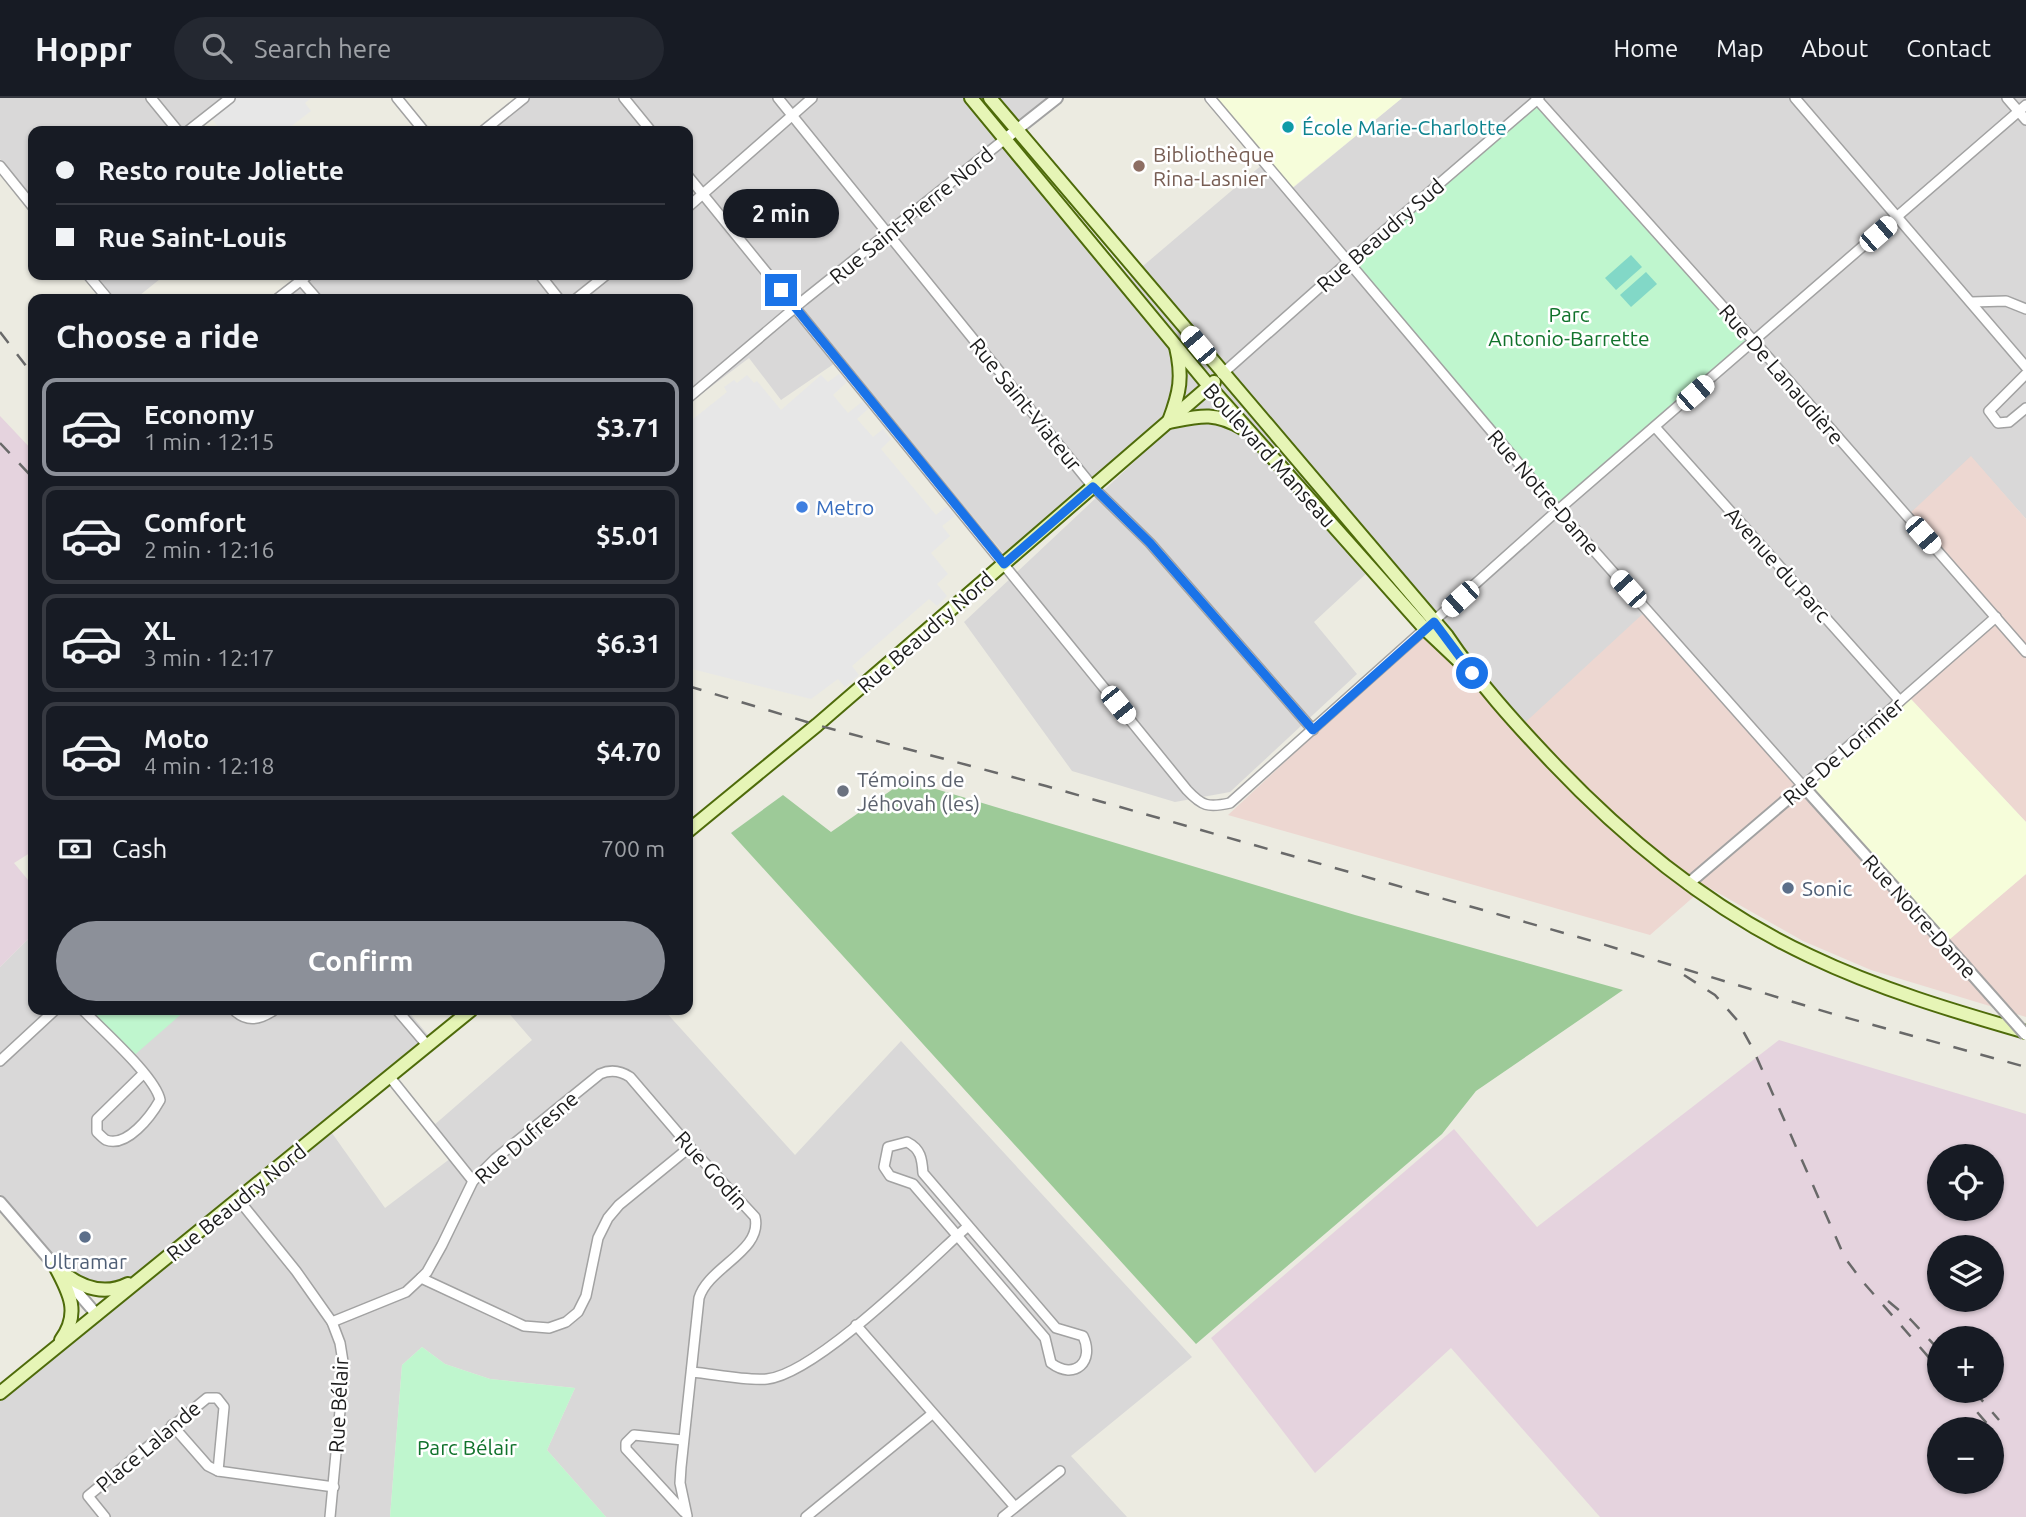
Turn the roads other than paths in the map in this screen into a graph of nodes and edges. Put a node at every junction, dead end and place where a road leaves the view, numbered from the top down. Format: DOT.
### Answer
graph roads {
  1 [pos="151,98"];
  2 [pos="230,98"];
  3 [pos="397,98"];
  4 [pos="524,98"];
  5 [pos="624,98"];
  6 [pos="778,98"];
  7 [pos="812,98"];
  8 [pos="971,98"];
  9 [pos="990,98"];
  10 [pos="1057,98"];
  11 [pos="1210,98"];
  12 [pos="1795,98"];
  13 [pos="2007,98"];
  14 [pos="1537,99"];
  15 [pos="2022,108"];
  16 [pos="792,115"];
  17 [pos="2026,120"];
  18 [pos="174,126"];
  19 [pos="194,126"];
  20 [pos="420,126"];
  21 [pos="490,126"];
  22 [pos="647,126"];
  23 [pos="1016,130"];
  24 [pos="1005,139"];
  25 [pos="0,166"];
  26 [pos="693,182"];
  27 [pos="703,194"];
  28 [pos="28,201"];
  29 [pos="693,203"];
  30 [pos="1898,216"];
  31 [pos="888,233"];
  32 [pos="1348,262"];
  33 [pos="92,280"];
  34 [pos="298,280"];
  35 [pos="544,280"];
  36 [pos="600,280"];
  37 [pos="104,294"];
  38 [pos="283,294"];
  39 [pos="555,294"];
  40 [pos="582,294"];
  41 [pos="1972,302"];
  42 [pos="795,309"];
  43 [pos="2026,309"];
  44 [pos="1754,342"];
  45 [pos="1175,343"];
  46 [pos="2026,367"];
  47 [pos="1222,374"];
  48 [pos="2026,374"];
  49 [pos="1209,386"];
  50 [pos="693,394"];
  51 [pos="2026,408"];
  52 [pos="1168,422"];
  53 [pos="1656,427"];
  54 [pos="1254,435"];
  55 [pos="1093,487"];
  56 [pos="1558,510"];
  57 [pos="1004,564"];
  58 [pos="1996,617"];
  59 [pos="1430,626"];
  60 [pos="2026,652"];
  61 [pos="1900,701"];
  62 [pos="1313,730"];
  63 [pos="1803,786"];
  64 [pos="693,827"];
  65 [pos="1688,884"];
  66 [pos="50,1015"];
  67 [pos="88,1015"];
  68 [pos="241,1015"];
  69 [pos="267,1015"];
  70 [pos="401,1015"];
  71 [pos="465,1015"];
  72 [pos="2026,1033"];
  73 [pos="427,1045"];
  74 [pos="0,1062"];
  75 [pos="613,1072"];
  76 [pos="144,1073"];
  77 [pos="389,1076"];
  78 [pos="690,1147"];
  79 [pos="472,1181"];
  80 [pos="238,1199"];
  81 [pos="0,1202"];
  82 [pos="968,1226"];
  83 [pos="957,1235"];
  84 [pos="55,1266"];
  85 [pos="141,1278"];
  86 [pos="421,1278"];
  87 [pos="97,1315"];
  88 [pos="332,1322"];
  89 [pos="856,1325"];
  90 [pos="41,1359"];
  91 [pos="692,1372"];
  92 [pos="0,1393"];
  93 [pos="932,1414"];
  94 [pos="172,1425"];
  95 [pos="683,1440"];
  96 [pos="218,1471"];
  97 [pos="1060,1472"];
  98 [pos="334,1487"];
  99 [pos="1015,1507"];
  100 [pos="106,1517"];
  101 [pos="330,1517"];
  102 [pos="687,1517"];
  103 [pos="806,1517"];
  104 [pos="1003,1517"];
  1 -- 18 [label="street"];
  2 -- 19 [label="street"];
  3 -- 20 [label="street"];
  4 -- 21 [label="street"];
  5 -- 22 [label="street"];
  6 -- 16 [label="street, Rue Saint-Viateur"];
  7 -- 16 [label="street"];
  8 -- 24 [label="main road, Boulevard Manseau"];
  9 -- 23 [label="main road, Boulevard Manseau"];
  10 -- 23 [label="street"];
  11 -- 32 [label="street, Rue Notre-Dame"];
  12 -- 30 [label="street"];
  13 -- 15 [label="street"];
  14 -- 32 [label="street, Rue Beaudry Sud"];
  14 -- 44 [label="street, Rue De Lanaudière"];
  15 -- 17 [label="street"];
  15 -- 30 [label="street"];
  16 -- 27 [label="street"];
  16 -- 31 [label="street, Rue Saint-Viateur"];
  23 -- 24 [label="street"];
  23 -- 47 [label="main road, Boulevard Manseau"];
  24 -- 31 [label="street, Rue Saint-Pierre Nord"];
  24 -- 45 [label="main road, Boulevard Manseau"];
  25 -- 28 [label="street"];
  26 -- 27 [label="street"];
  27 -- 29 [label="street"];
  27 -- 42 [label="street"];
  30 -- 41 [label="street"];
  30 -- 44 [label="street"];
  31 -- 42 [label="street, Rue Saint-Pierre Nord"];
  31 -- 55 [label="street, Rue Saint-Viateur"];
  32 -- 47 [label="street, Rue Beaudry Sud"];
  32 -- 56 [label="street, Rue Notre-Dame"];
  33 -- 37 [label="street"];
  34 -- 38 [label="street"];
  35 -- 39 [label="street"];
  36 -- 40 [label="street"];
  41 -- 43 [label="street"];
  41 -- 46 [label="street"];
  42 -- 50 [label="street, Rue Saint-Pierre Nord"];
  42 -- 57 [label="street"];
  44 -- 53 [label="street"];
  44 -- 58 [label="street, Rue De Lanaudière"];
  45 -- 49 [label="main road, Boulevard Manseau"];
  45 -- 52 [label="main road"];
  47 -- 49 [label="main road, Rue Beaudry Nord"];
  47 -- 59 [label="main road, Boulevard Manseau"];
  48 -- 51 [label="street"];
  49 -- 52 [label="main road, Rue Beaudry Nord"];
  49 -- 54 [label="main road, Boulevard Manseau"];
  52 -- 54 [label="main road"];
  52 -- 55 [label="main road, Rue Beaudry Nord"];
  53 -- 56 [label="street"];
  53 -- 61 [label="street, Avenue du Parc"];
  54 -- 59 [label="main road, Boulevard Manseau"];
  55 -- 57 [label="main road, Rue Beaudry Nord"];
  55 -- 62 [label="street, Rue Saint-Viateur"];
  56 -- 59 [label="street"];
  56 -- 63 [label="street, Rue Notre-Dame"];
  57 -- 62 [label="street"];
  57 -- 64 [label="main road, Rue Beaudry Nord"];
  58 -- 60 [label="street, Rue De Lanaudière"];
  58 -- 61 [label="street, Rue De Lorimier"];
  59 -- 62 [label="street"];
  59 -- 65 [label="main road, Boulevard Manseau"];
  61 -- 63 [label="street, Rue De Lorimier"];
  63 -- 65 [label="street, Rue De Lorimier"];
  63 -- 72 [label="street, Rue Notre-Dame, bridge"];
  65 -- 72 [label="main road, Boulevard Manseau"];
  66 -- 74 [label="street"];
  67 -- 76 [label="street"];
  68 -- 69 [label="street"];
  70 -- 73 [label="street"];
  71 -- 73 [label="main road, Rue Beaudry Nord"];
  73 -- 77 [label="main road, Rue Beaudry Nord"];
  75 -- 78 [label="street, Rue Godin"];
  75 -- 79 [label="street, Rue Dufresne"];
  76 -- 76 [label="street"];
  77 -- 79 [label="street"];
  77 -- 80 [label="main road, Rue Beaudry Nord"];
  78 -- 86 [label="street"];
  78 -- 91 [label="street, Rue Godin"];
  79 -- 86 [label="street, Rue Dufresne"];
  80 -- 85 [label="main road, Rue Beaudry Nord"];
  80 -- 88 [label="street, Rue Bélair"];
  81 -- 84 [label="street"];
  82 -- 83 [label="street"];
  82 -- 83 [label="street"];
  82 -- 83 [label="street"];
  83 -- 89 [label="street"];
  84 -- 85 [label="main road"];
  84 -- 87 [label="street"];
  84 -- 90 [label="main road"];
  85 -- 87 [label="main road, Rue Beaudry Nord"];
  86 -- 88 [label="street, Rue Dufresne"];
  87 -- 90 [label="main road, Rue Beaudry Nord"];
  88 -- 98 [label="street, Rue Bélair"];
  89 -- 91 [label="street"];
  89 -- 93 [label="street"];
  90 -- 92 [label="main road, Rue Beaudry Nord"];
  91 -- 95 [label="street, Rue Godin"];
  93 -- 99 [label="street"];
  93 -- 103 [label="street"];
  94 -- 96 [label="street"];
  94 -- 96 [label="street, Place Lalande"];
  94 -- 100 [label="street, Place Lalande"];
  95 -- 102 [label="street, Rue Godin"];
  95 -- 102 [label="street, Rue Godin"];
  96 -- 98 [label="street"];
  97 -- 99 [label="street"];
  98 -- 101 [label="street, Rue Bélair"];
  99 -- 104 [label="street"];
}
